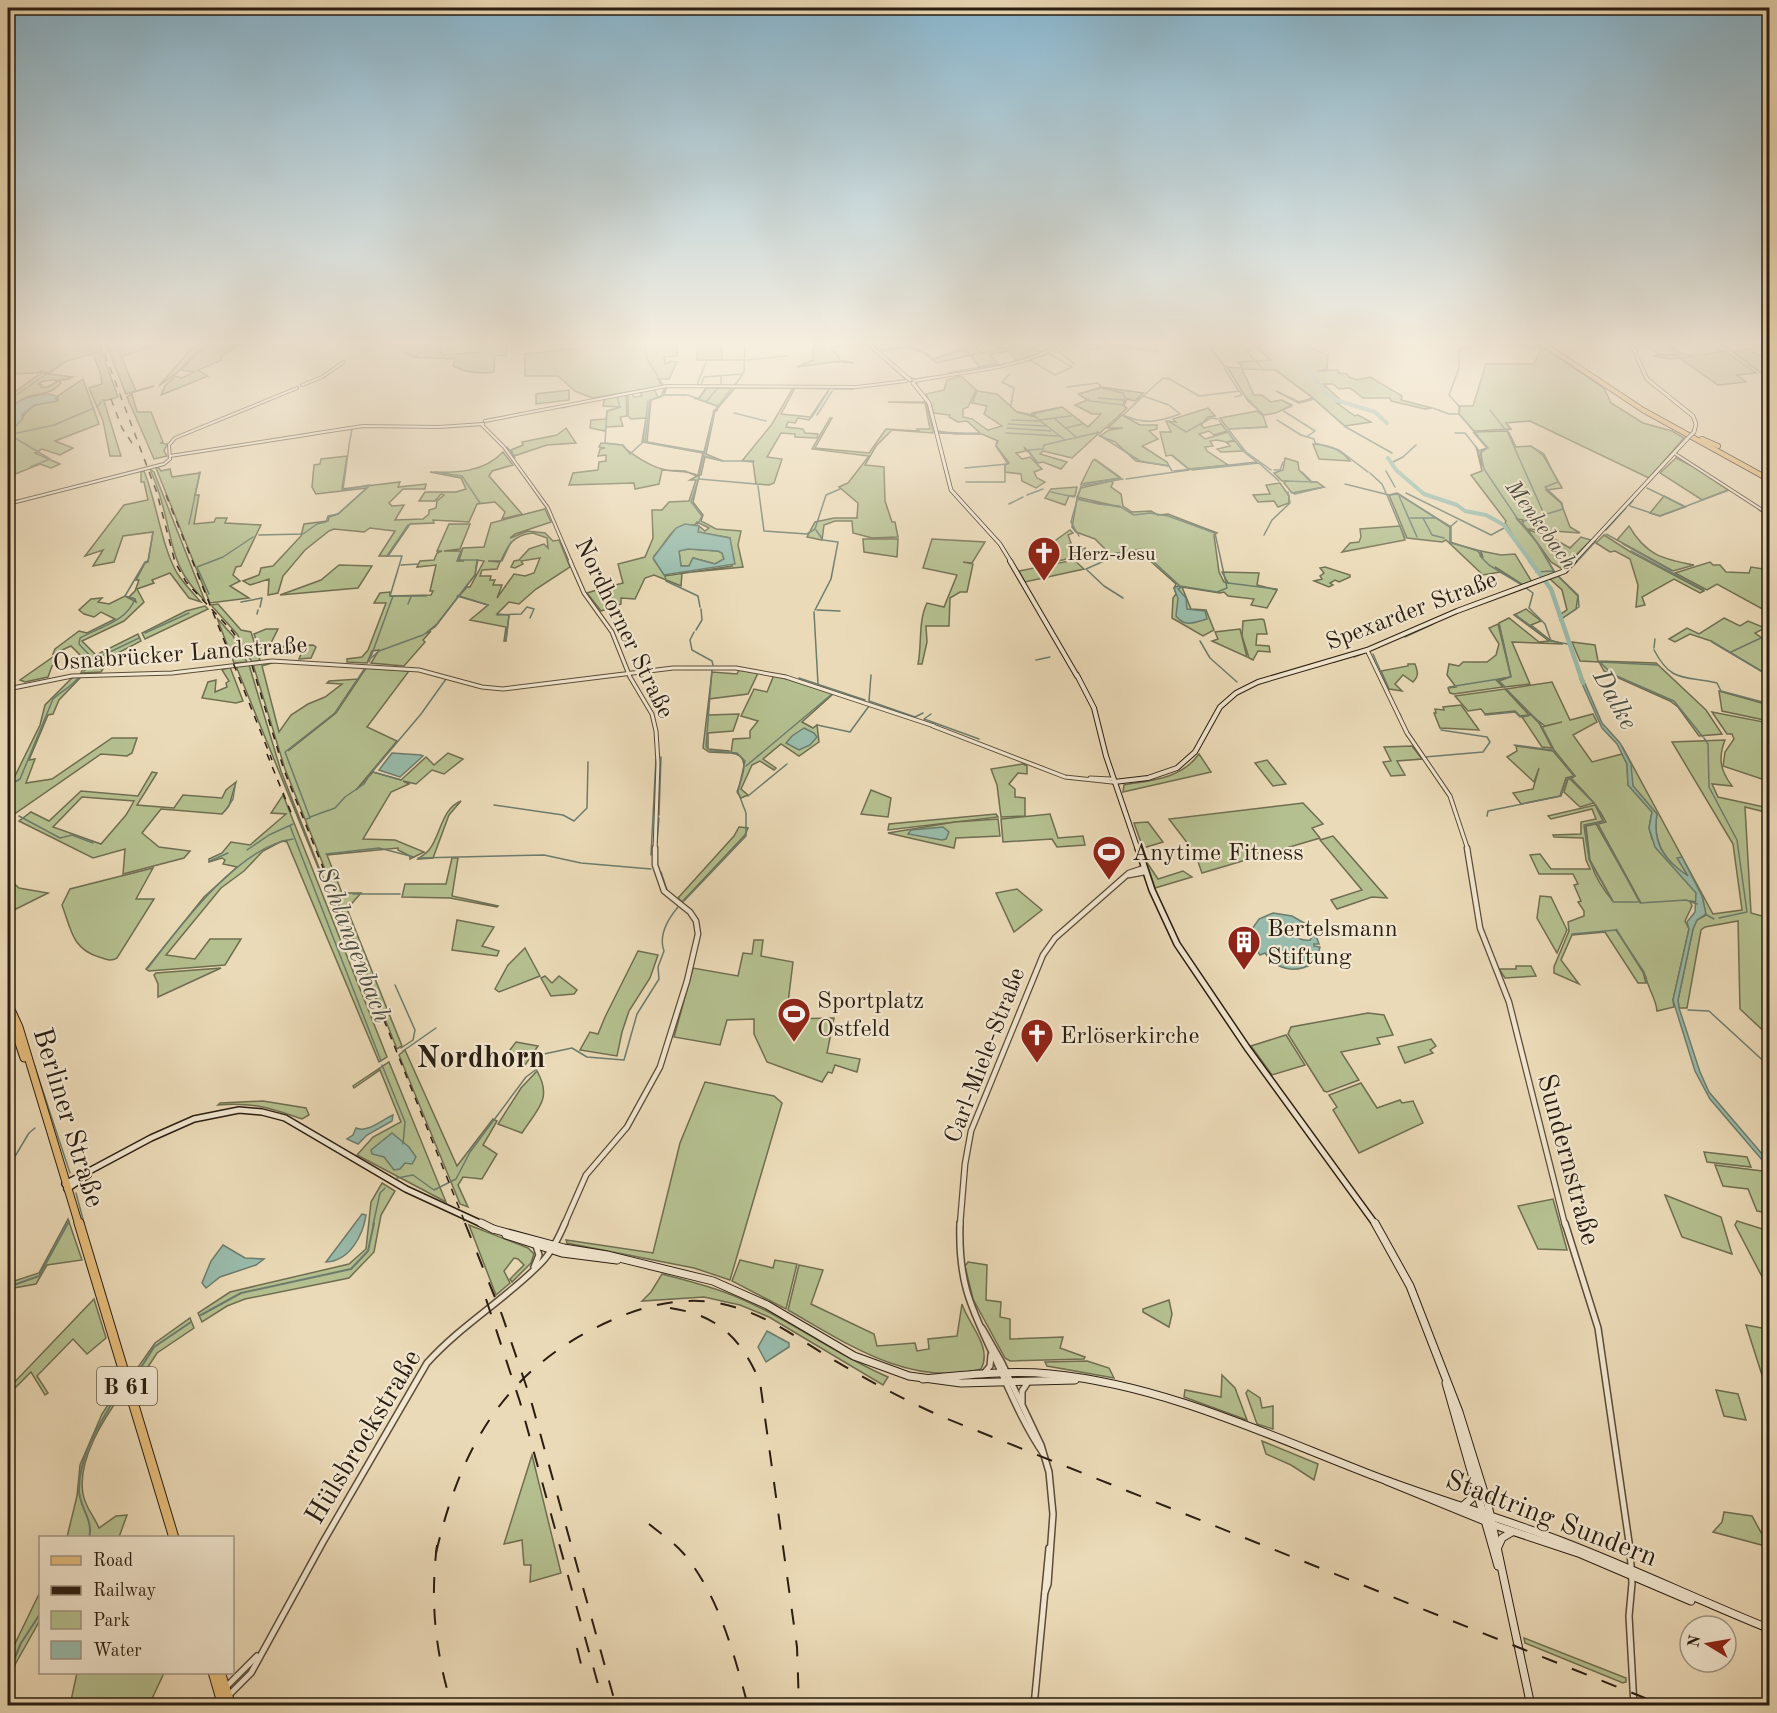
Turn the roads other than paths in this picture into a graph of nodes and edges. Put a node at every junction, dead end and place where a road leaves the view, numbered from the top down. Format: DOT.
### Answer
graph roads {
  1 [pos="216,421"];
  2 [pos="492,421"];
  3 [pos="934,421"];
  4 [pos="1663,421"];
  5 [pos="1669,421"];
  6 [pos="1695,421"];
  7 [pos="483,424"];
  8 [pos="1660,424"];
  9 [pos="1684,430"];
  10 [pos="1695,440"];
  11 [pos="1718,446"];
  12 [pos="1673,454"];
  13 [pos="170,456"];
  14 [pos="1770,479"];
  15 [pos="8,504"];
  16 [pos="1770,515"];
  17 [pos="1367,650"];
  18 [pos="629,674"];
  19 [pos="8,689"];
  20 [pos="919,721"];
  21 [pos="1183,764"];
  22 [pos="1113,780"];
  23 [pos="1124,782"];
  24 [pos="1119,795"];
  25 [pos="1143,870"];
  26 [pos="696,921"];
  27 [pos="8,1003"];
  28 [pos="8,1008"];
  29 [pos="67,1186"];
  30 [pos="493,1229"];
  31 [pos="535,1246"];
  32 [pos="553,1247"];
  33 [pos="526,1276"];
  34 [pos="974,1314"];
  35 [pos="991,1351"];
  36 [pos="982,1375"];
  37 [pos="1006,1377"];
  38 [pos="923,1379"];
  39 [pos="1030,1380"];
  40 [pos="1092,1381"];
  41 [pos="1446,1381"];
  42 [pos="1024,1409"];
  43 [pos="1043,1453"];
  44 [pos="1382,1478"];
  45 [pos="1475,1485"];
  46 [pos="1462,1506"];
  47 [pos="1488,1519"];
  48 [pos="1512,1532"];
  49 [pos="173,1536"];
  50 [pos="1497,1549"];
  51 [pos="1632,1573"];
  52 [pos="1505,1592"];
  53 [pos="1770,1629"];
  54 [pos="214,1674"];
  55 [pos="220,1674"];
  56 [pos="225,1698"];
  57 [pos="1034,1706"];
  58 [pos="1531,1706"];
  59 [pos="1634,1706"];
  1 -- 13 [label="street"];
  2 -- 7 [label="street"];
  3 -- 22 [label="main road"];
  4 -- 10 [label="highway"];
  5 -- 9 [label="highway"];
  6 -- 12 [label="main road, Spexarder Straße, bridge"];
  7 -- 13 [label="street"];
  7 -- 18 [label="street, Nordhorner Straße"];
  8 -- 10 [label="highway"];
  9 -- 11 [label="highway"];
  9 -- 14 [label="highway"];
  10 -- 14 [label="highway"];
  12 -- 16 [label="street"];
  12 -- 17 [label="main road, Spexarder Straße"];
  13 -- 15 [label="street"];
  17 -- 21 [label="main road, Spexarder Straße"];
  17 -- 51 [label="street, Sundernstraße"];
  18 -- 19 [label="street, Osnabrücker Landstraße"];
  18 -- 20 [label="street, Osnabrücker Landstraße"];
  18 -- 26 [label="street, Nordhorner Straße"];
  20 -- 22 [label="street, Osnabrücker Landstraße"];
  21 -- 22 [label="main road"];
  21 -- 23 [label="main road, Spexarder Straße"];
  22 -- 23 [label="main road, Spexarder Straße"];
  22 -- 24 [label="main road"];
  22 -- 25 [label="main road"];
  23 -- 24 [label="main road"];
  24 -- 25 [label="main road"];
  25 -- 34 [label="street, Carl-Miele-Straße"];
  25 -- 41 [label="main road"];
  26 -- 32 [label="street, Hülsbrockstraße"];
  27 -- 29 [label="main road, Berliner Straße / B 61"];
  28 -- 29 [label="main road, Berliner Straße / B 61"];
  29 -- 30 [label="main road"];
  29 -- 49 [label="main road, Berliner Straße / B 61"];
  30 -- 31 [label="main road"];
  30 -- 32 [label="main road"];
  31 -- 32 [label="main road"];
  31 -- 33 [label="street"];
  32 -- 33 [label="street, Hülsbrockstraße"];
  32 -- 38 [label="main road"];
  33 -- 56 [label="street, Hülsbrockstraße"];
  34 -- 35 [label="street, Carl-Miele-Straße"];
  34 -- 37 [label="street, Carl-Miele-Straße"];
  35 -- 36 [label="street"];
  35 -- 37 [label="street, Carl-Miele-Straße"];
  36 -- 37 [label="main road"];
  36 -- 38 [label="main road"];
  37 -- 38 [label="main road"];
  37 -- 39 [label="main road, Stadtring Sundern"];
  37 -- 40 [label="main road, Stadtring Sundern"];
  37 -- 42 [label="street, Carl-Miele-Straße"];
  37 -- 43 [label="street, Carl-Miele-Straße"];
  39 -- 40 [label="main road, Stadtring Sundern"];
  39 -- 42 [label="street"];
  40 -- 44 [label="main road, Stadtring Sundern"];
  41 -- 45 [label="main road"];
  41 -- 47 [label="main road"];
  42 -- 43 [label="street, Carl-Miele-Straße"];
  43 -- 57 [label="street, Carl-Miele-Straße"];
  44 -- 46 [label="main road, Stadtring Sundern"];
  44 -- 47 [label="main road, Stadtring Sundern"];
  45 -- 46 [label="main road"];
  45 -- 47 [label="main road"];
  46 -- 47 [label="main road, Stadtring Sundern"];
  47 -- 48 [label="main road, Stadtring Sundern"];
  47 -- 50 [label="main road"];
  47 -- 51 [label="main road, Stadtring Sundern"];
  47 -- 52 [label="main road"];
  48 -- 50 [label="main road"];
  48 -- 51 [label="main road, Stadtring Sundern"];
  50 -- 52 [label="main road"];
  51 -- 53 [label="main road, Stadtring Sundern"];
  51 -- 59 [label="street, Sundernstraße"];
  52 -- 58 [label="main road"];
  54 -- 56 [label="main road"];
  55 -- 56 [label="main road"];
}
